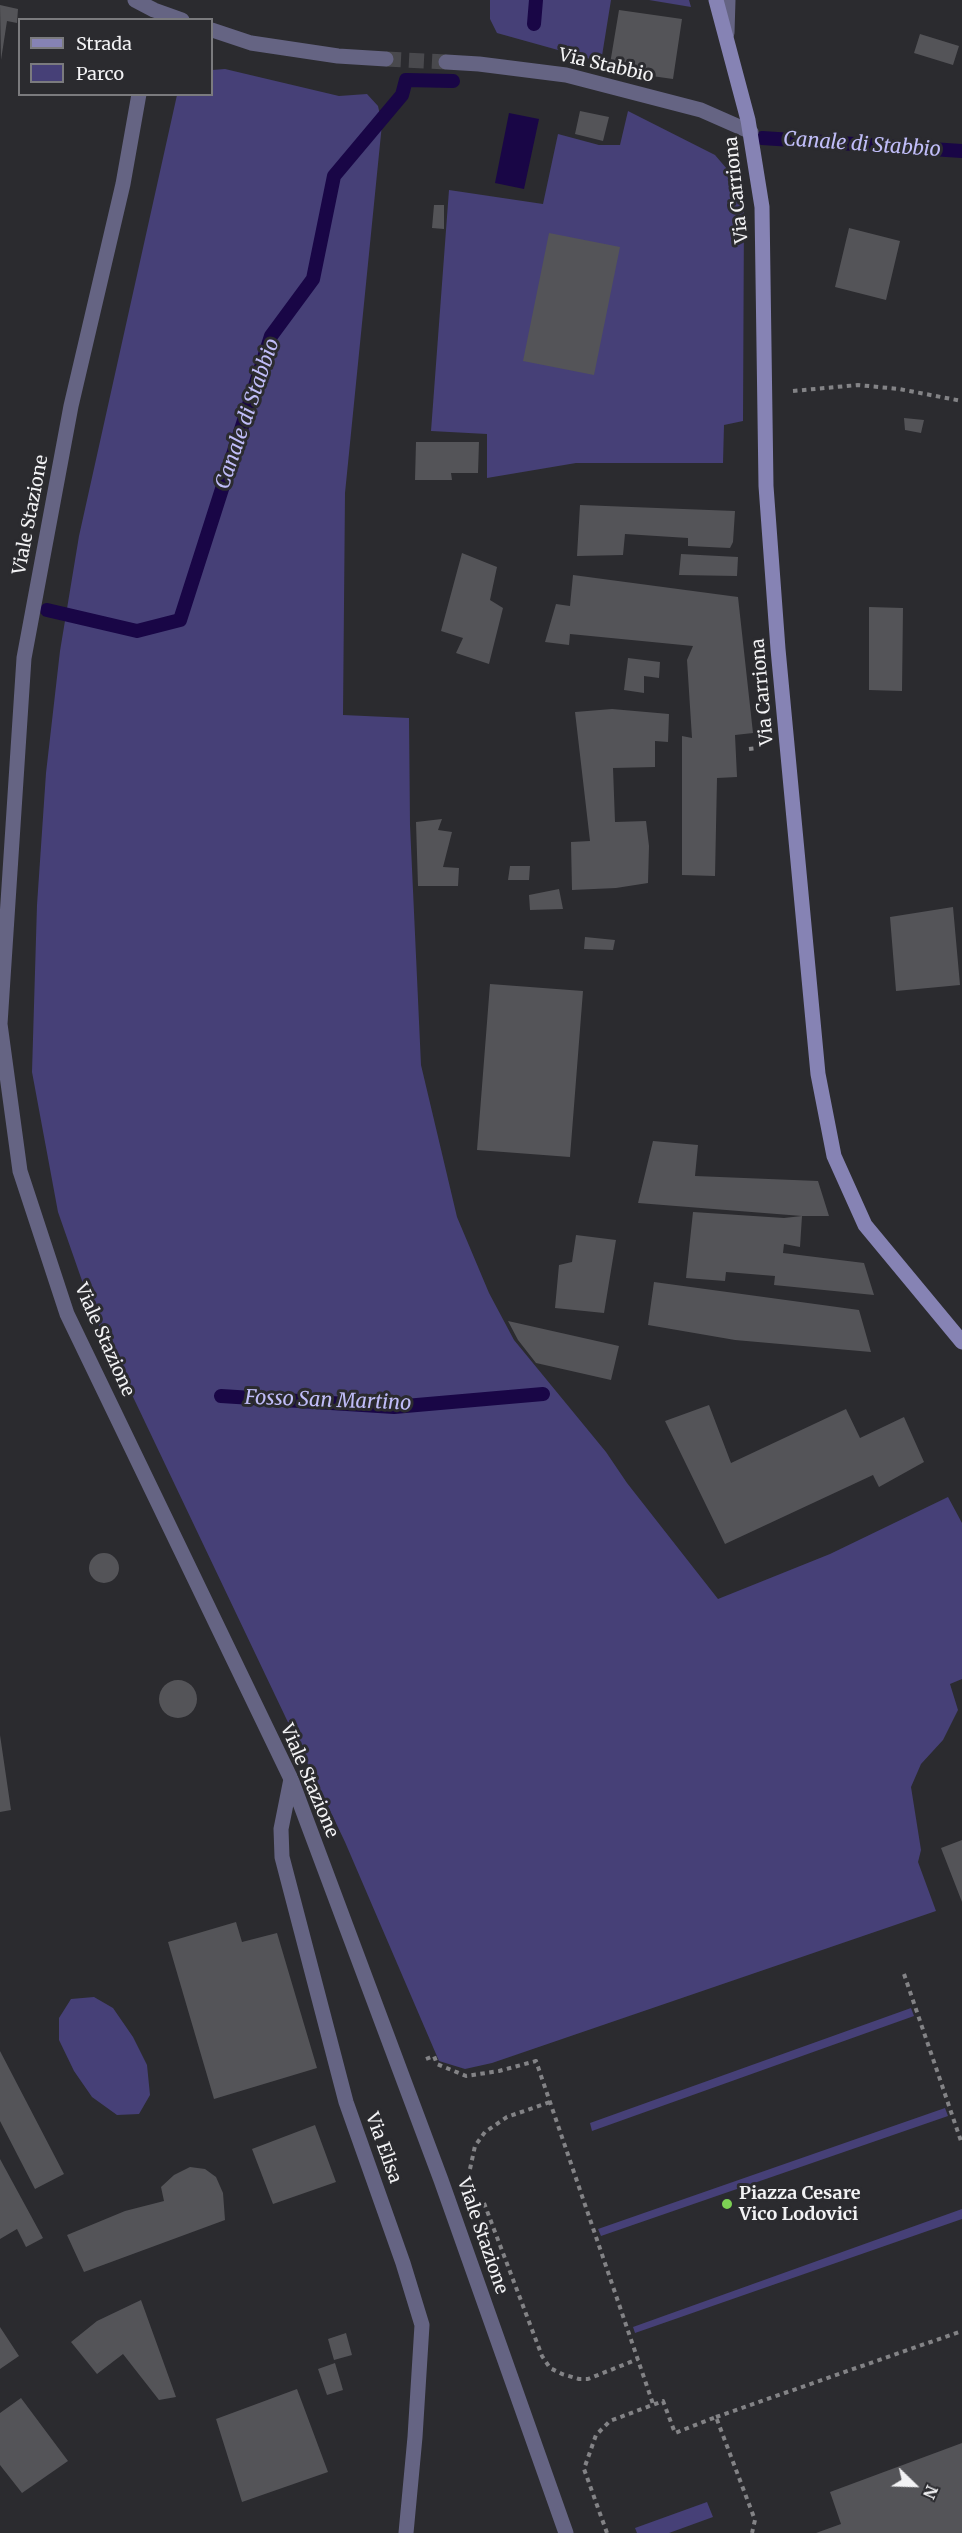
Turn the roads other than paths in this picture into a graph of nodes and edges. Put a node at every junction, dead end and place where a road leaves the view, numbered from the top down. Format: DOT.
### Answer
graph roads {
  1 [pos="135,0"];
  2 [pos="716,0"];
  3 [pos="728,0"];
  4 [pos="155,10"];
  5 [pos="177,18"];
  6 [pos="213,30"];
  7 [pos="727,35"];
  8 [pos="386,59"];
  9 [pos="446,62"];
  10 [pos="139,96"];
  11 [pos="751,132"];
  12 [pos="962,1342"];
  13 [pos="291,1779"];
  14 [pos="406,2533"];
  15 [pos="566,2533"];
  1 -- 4 [label="street"];
  2 -- 7 [label="main road, Via Carriona"];
  3 -- 7 [label="street"];
  4 -- 5 [label="street"];
  6 -- 8 [label="street"];
  7 -- 11 [label="main road, Via Carriona"];
  9 -- 11 [label="street, Via Stabbio"];
  10 -- 13 [label="street, Viale Stazione"];
  11 -- 12 [label="main road, Via Carriona"];
  13 -- 14 [label="street, Via Elisa"];
  13 -- 15 [label="street, Viale Stazione"];
}
